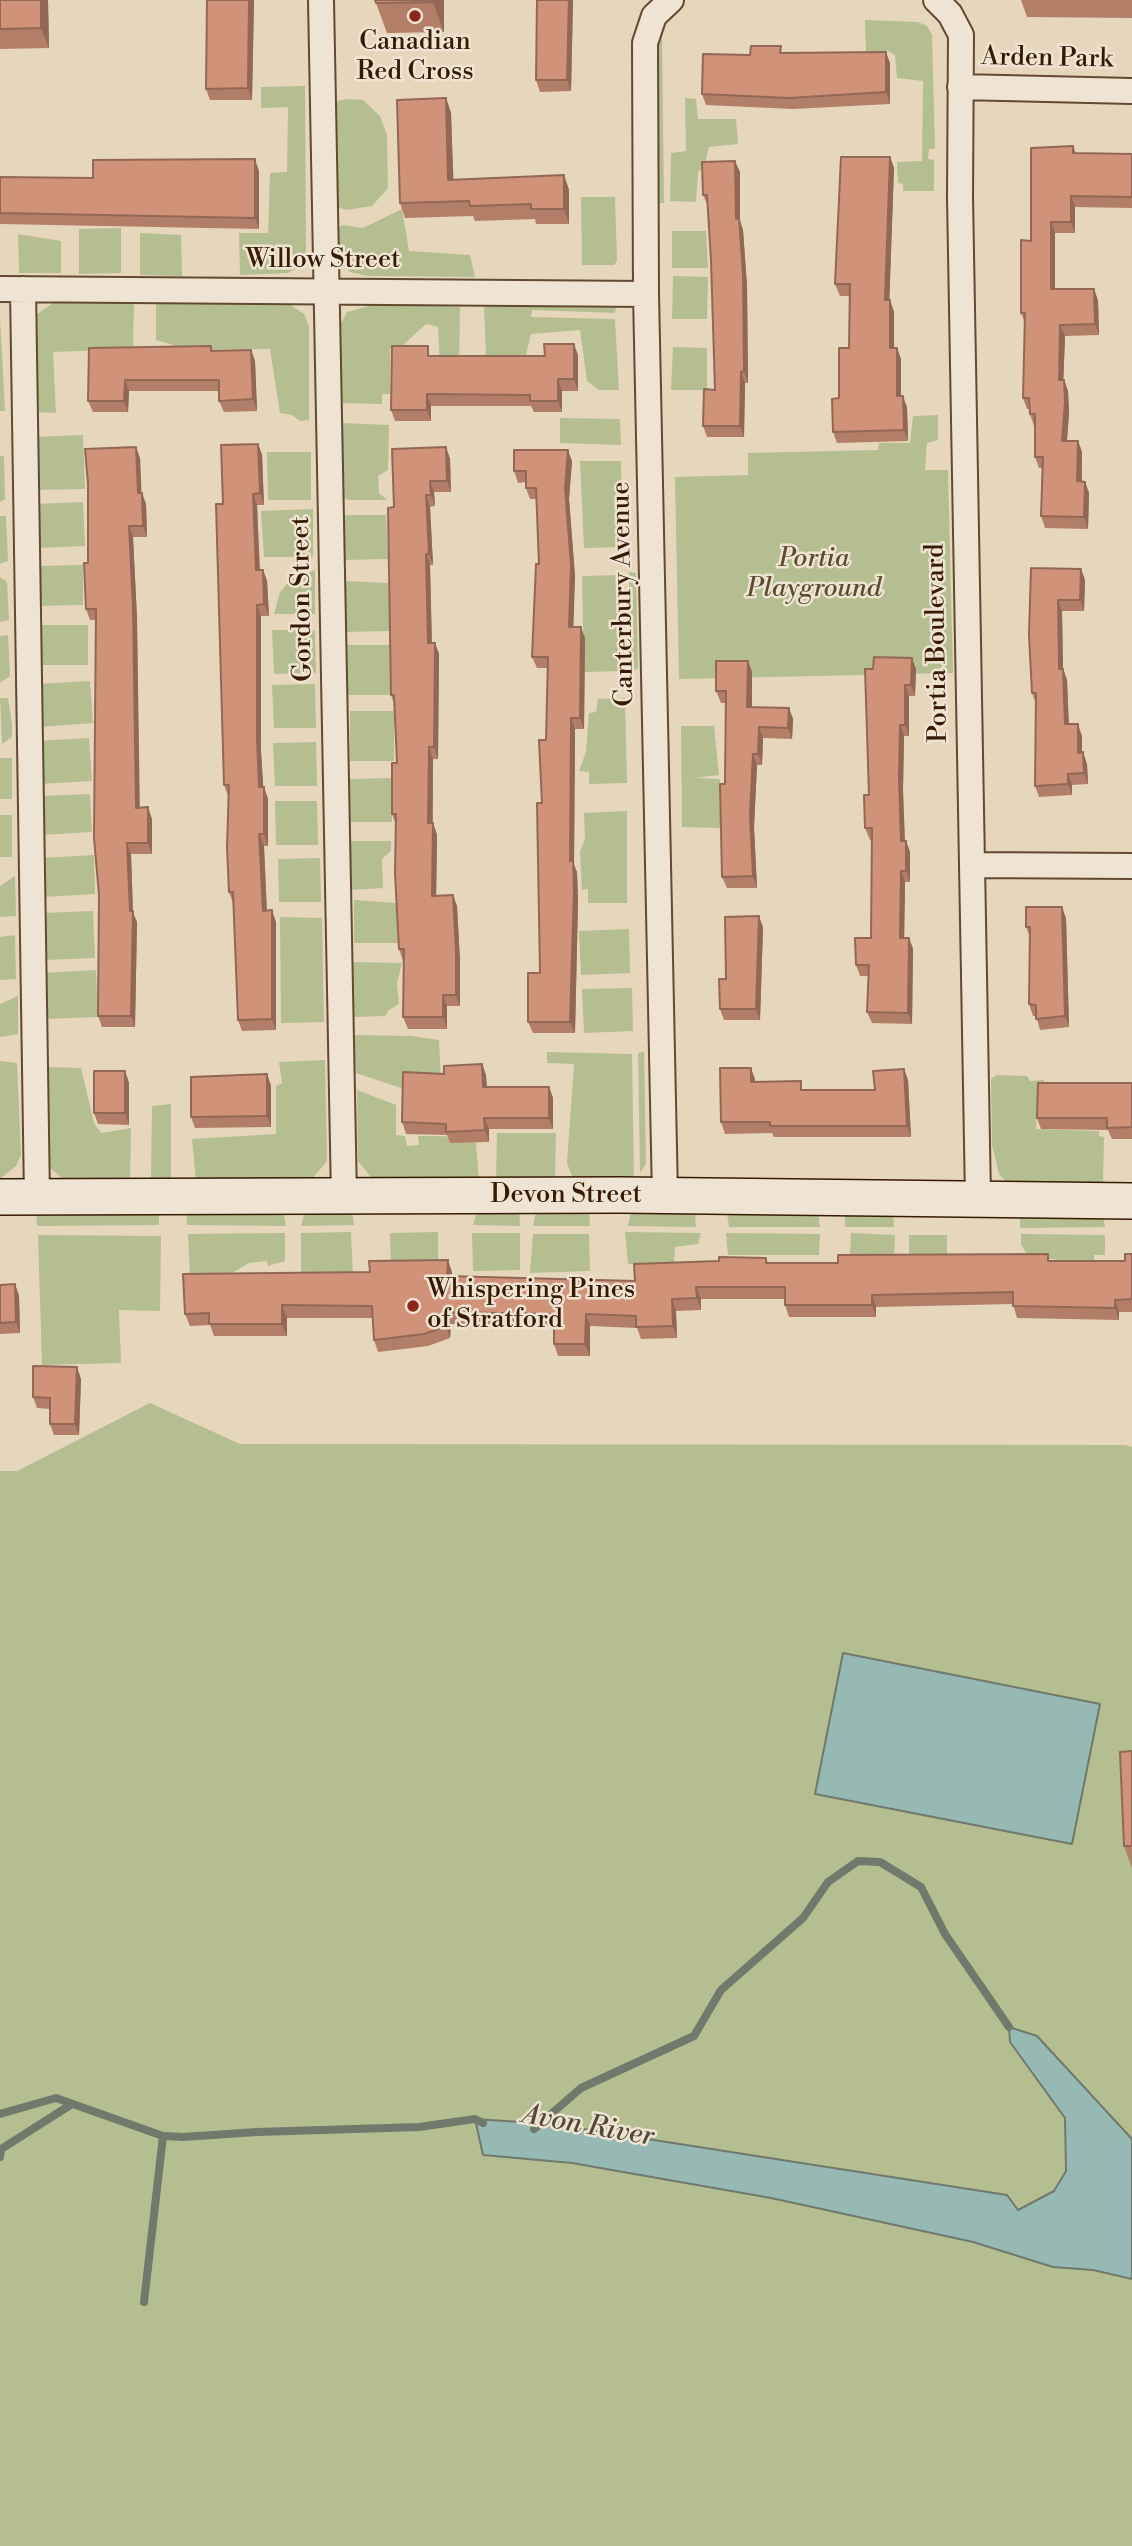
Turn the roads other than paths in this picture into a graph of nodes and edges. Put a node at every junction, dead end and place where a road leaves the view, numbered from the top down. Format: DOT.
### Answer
graph roads {
  1 [pos="321,0"];
  2 [pos="671,0"];
  3 [pos="936,0"];
  4 [pos="960,87"];
  5 [pos="1132,91"];
  6 [pos="11,289"];
  7 [pos="324,290"];
  8 [pos="646,294"];
  9 [pos="972,865"];
  10 [pos="1132,866"];
  11 [pos="665,1196"];
  12 [pos="0,1197"];
  13 [pos="37,1197"];
  14 [pos="344,1198"];
  15 [pos="978,1198"];
  16 [pos="1132,1202"];
  1 -- 7 [label="street, Gordon Street"];
  2 -- 8 [label="street, Canterbury Avenue"];
  3 -- 4 [label="street"];
  4 -- 5 [label="street, Arden Park"];
  4 -- 9 [label="street, Portia Boulevard"];
  6 -- 7 [label="street, Willow Street"];
  6 -- 13 [label="street"];
  7 -- 8 [label="street, Willow Street"];
  7 -- 14 [label="street, Gordon Street"];
  8 -- 11 [label="street, Canterbury Avenue"];
  9 -- 10 [label="street"];
  9 -- 15 [label="street, Portia Boulevard"];
  11 -- 14 [label="street, Devon Street"];
  11 -- 15 [label="street, Devon Street"];
  12 -- 13 [label="street, Devon Street"];
  13 -- 14 [label="street, Devon Street"];
  15 -- 16 [label="street, Devon Street"];
}
